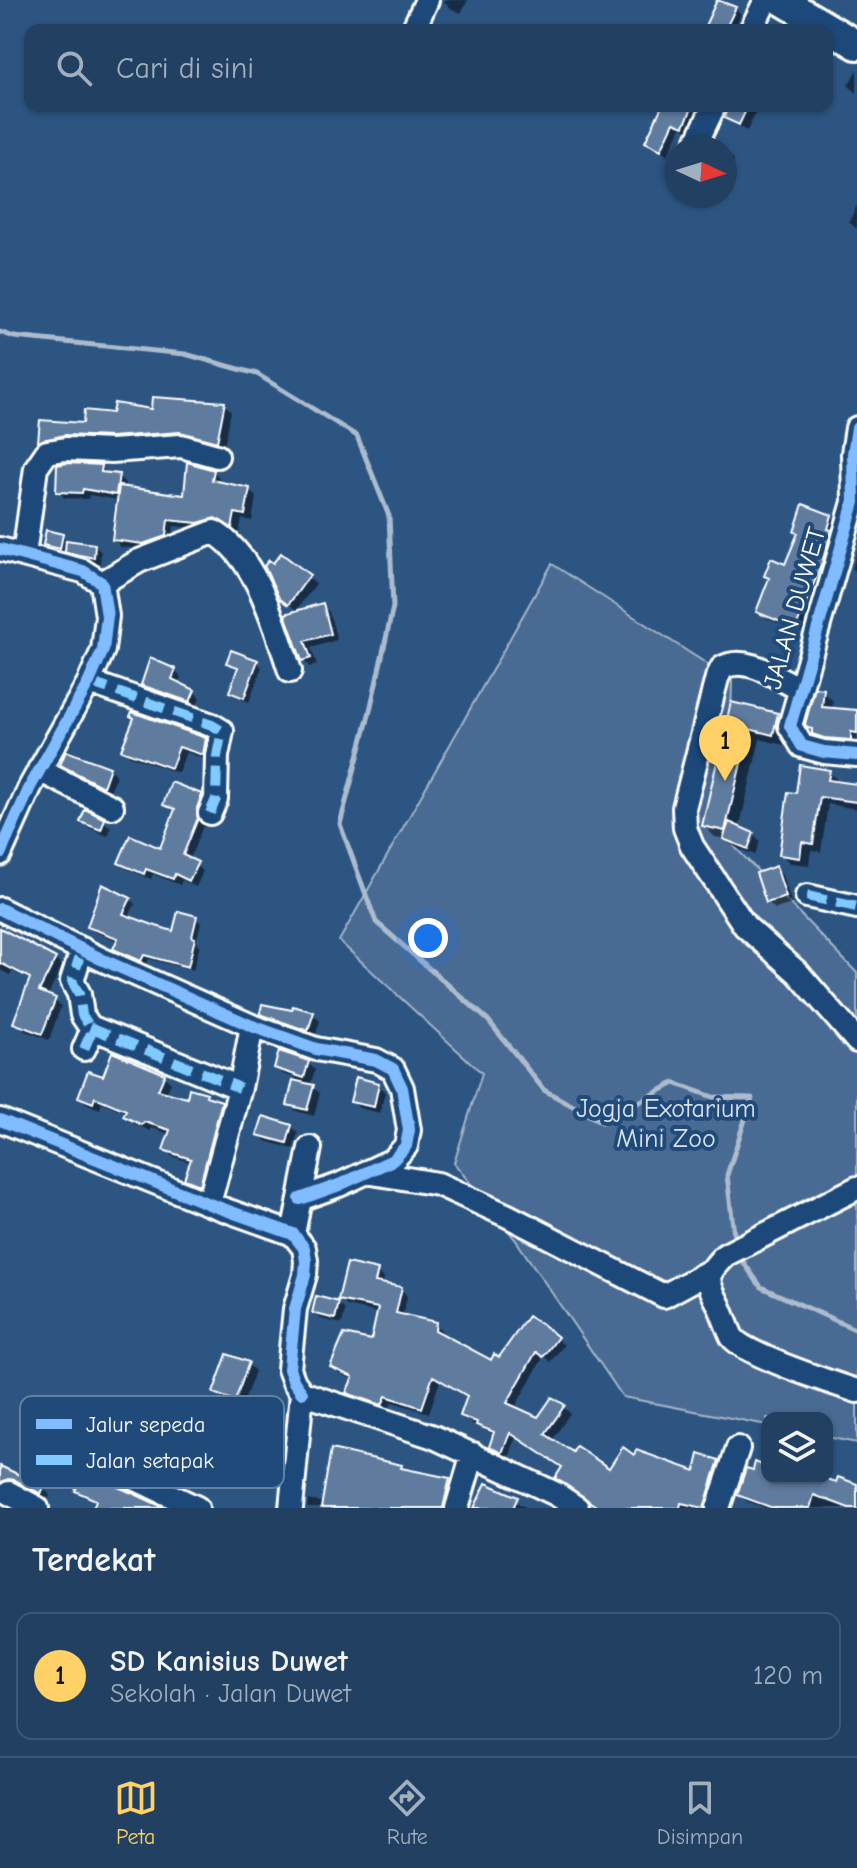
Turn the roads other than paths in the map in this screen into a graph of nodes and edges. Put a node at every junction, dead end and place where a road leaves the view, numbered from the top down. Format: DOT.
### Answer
graph roads {
  1 [pos="427,0"];
  2 [pos="766,0"];
  3 [pos="781,0"];
  4 [pos="416,24"];
  5 [pos="754,24"];
  6 [pos="822,24"];
  7 [pos="833,31"];
  8 [pos="857,45"];
  9 [pos="711,112"];
  10 [pos="700,136"];
  11 [pos="857,428"];
  12 [pos="217,456"];
  13 [pos="0,549"];
  14 [pos="24,555"];
  15 [pos="102,583"];
  16 [pos="290,671"];
  17 [pos="89,682"];
  18 [pos="800,689"];
  19 [pos="857,755"];
  20 [pos="39,770"];
  21 [pos="112,807"];
  22 [pos="210,813"];
  23 [pos="0,854"];
  24 [pos="807,896"];
  25 [pos="857,907"];
  26 [pos="0,909"];
  27 [pos="82,949"];
  28 [pos="252,1026"];
  29 [pos="90,1027"];
  30 [pos="857,1041"];
  31 [pos="84,1049"];
  32 [pos="240,1088"];
  33 [pos="0,1120"];
  34 [pos="310,1148"];
  35 [pos="364,1172"];
  36 [pos="857,1188"];
  37 [pos="300,1199"];
  38 [pos="209,1204"];
  39 [pos="293,1234"];
  40 [pos="717,1263"];
  41 [pos="857,1391"];
  42 [pos="302,1393"];
  43 [pos="738,1448"];
  44 [pos="473,1454"];
  45 [pos="155,1488"];
  46 [pos="9,1493"];
  47 [pos="37,1508"];
  48 [pos="197,1508"];
  49 [pos="291,1508"];
  50 [pos="457,1508"];
  51 [pos="577,1508"];
  52 [pos="718,1508"];
  1 -- 4 [label="street"];
  2 -- 5 [label="street"];
  3 -- 6 [label="main road"];
  7 -- 8 [label="main road"];
  9 -- 10 [label="street"];
  11 -- 18 [label="street, JALAN DUWET"];
  12 -- 14 [label="street"];
  13 -- 14 [label="street"];
  14 -- 15 [label="street"];
  15 -- 16 [label="street"];
  15 -- 17 [label="street"];
  17 -- 20 [label="street"];
  17 -- 22 [label="street"];
  18 -- 19 [label="street, JALAN DUWET"];
  18 -- 30 [label="street"];
  20 -- 21 [label="street"];
  20 -- 23 [label="street"];
  24 -- 25 [label="street"];
  26 -- 27 [label="street"];
  27 -- 28 [label="street"];
  27 -- 29 [label="street"];
  28 -- 32 [label="street"];
  28 -- 35 [label="street"];
  29 -- 31 [label="street"];
  29 -- 32 [label="street"];
  32 -- 38 [label="street"];
  33 -- 38 [label="street"];
  34 -- 37 [label="street"];
  35 -- 37 [label="street"];
  35 -- 40 [label="street"];
  36 -- 40 [label="street"];
  37 -- 39 [label="street"];
  38 -- 39 [label="street"];
  39 -- 42 [label="street"];
  40 -- 41 [label="street"];
  42 -- 44 [label="street"];
  42 -- 49 [label="street"];
  43 -- 52 [label="street"];
  44 -- 50 [label="street"];
  44 -- 51 [label="street"];
  45 -- 48 [label="street"];
  46 -- 47 [label="street"];
}
